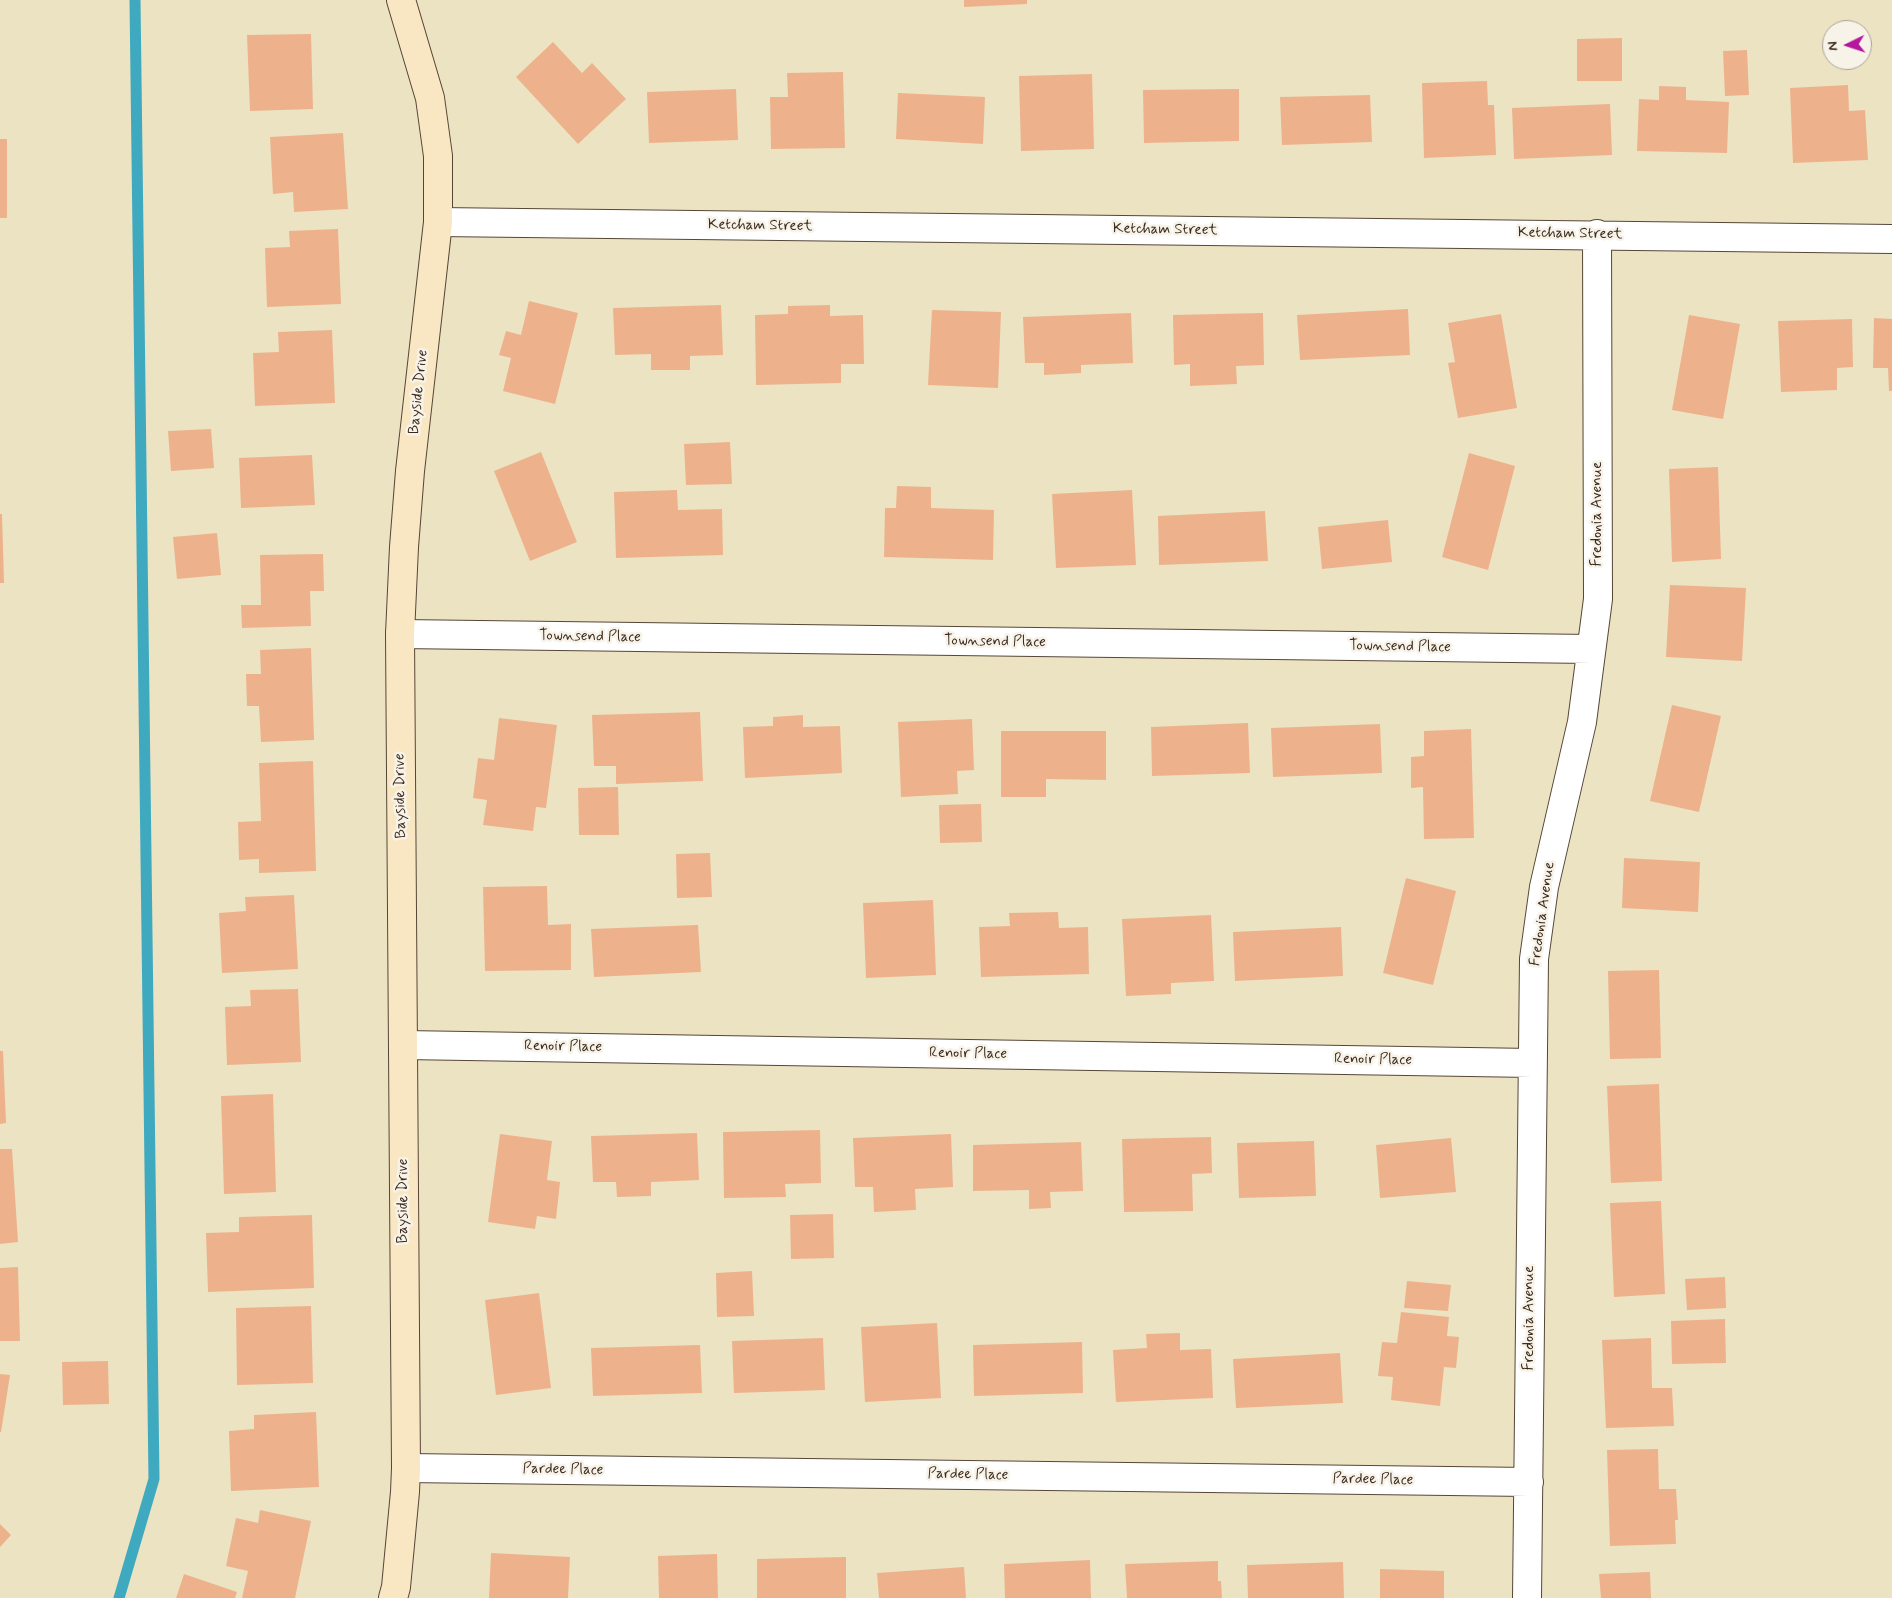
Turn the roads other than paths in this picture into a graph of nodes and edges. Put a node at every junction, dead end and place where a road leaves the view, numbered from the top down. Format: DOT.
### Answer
graph roads {
  1 [pos="401,0"];
  2 [pos="438,222"];
  3 [pos="1598,234"];
  4 [pos="1892,239"];
  5 [pos="400,634"];
  6 [pos="1591,649"];
  7 [pos="404,1045"];
  8 [pos="1532,1063"];
  9 [pos="406,1468"];
  10 [pos="1529,1482"];
  11 [pos="393,1598"];
  12 [pos="1527,1598"];
  1 -- 2 [label="street, Bayside Drive"];
  2 -- 3 [label="street, Ketcham Street"];
  2 -- 5 [label="street, Bayside Drive"];
  3 -- 4 [label="street, Ketcham Street"];
  3 -- 6 [label="street, Fredonia Avenue"];
  5 -- 6 [label="street, Townsend Place"];
  5 -- 7 [label="street, Bayside Drive"];
  6 -- 8 [label="street, Fredonia Avenue"];
  7 -- 8 [label="street, Renoir Place"];
  7 -- 9 [label="street, Bayside Drive"];
  8 -- 10 [label="street, Fredonia Avenue"];
  9 -- 10 [label="street, Pardee Place"];
  9 -- 11 [label="street, Bayside Drive"];
  10 -- 12 [label="street, Fredonia Avenue"];
}
